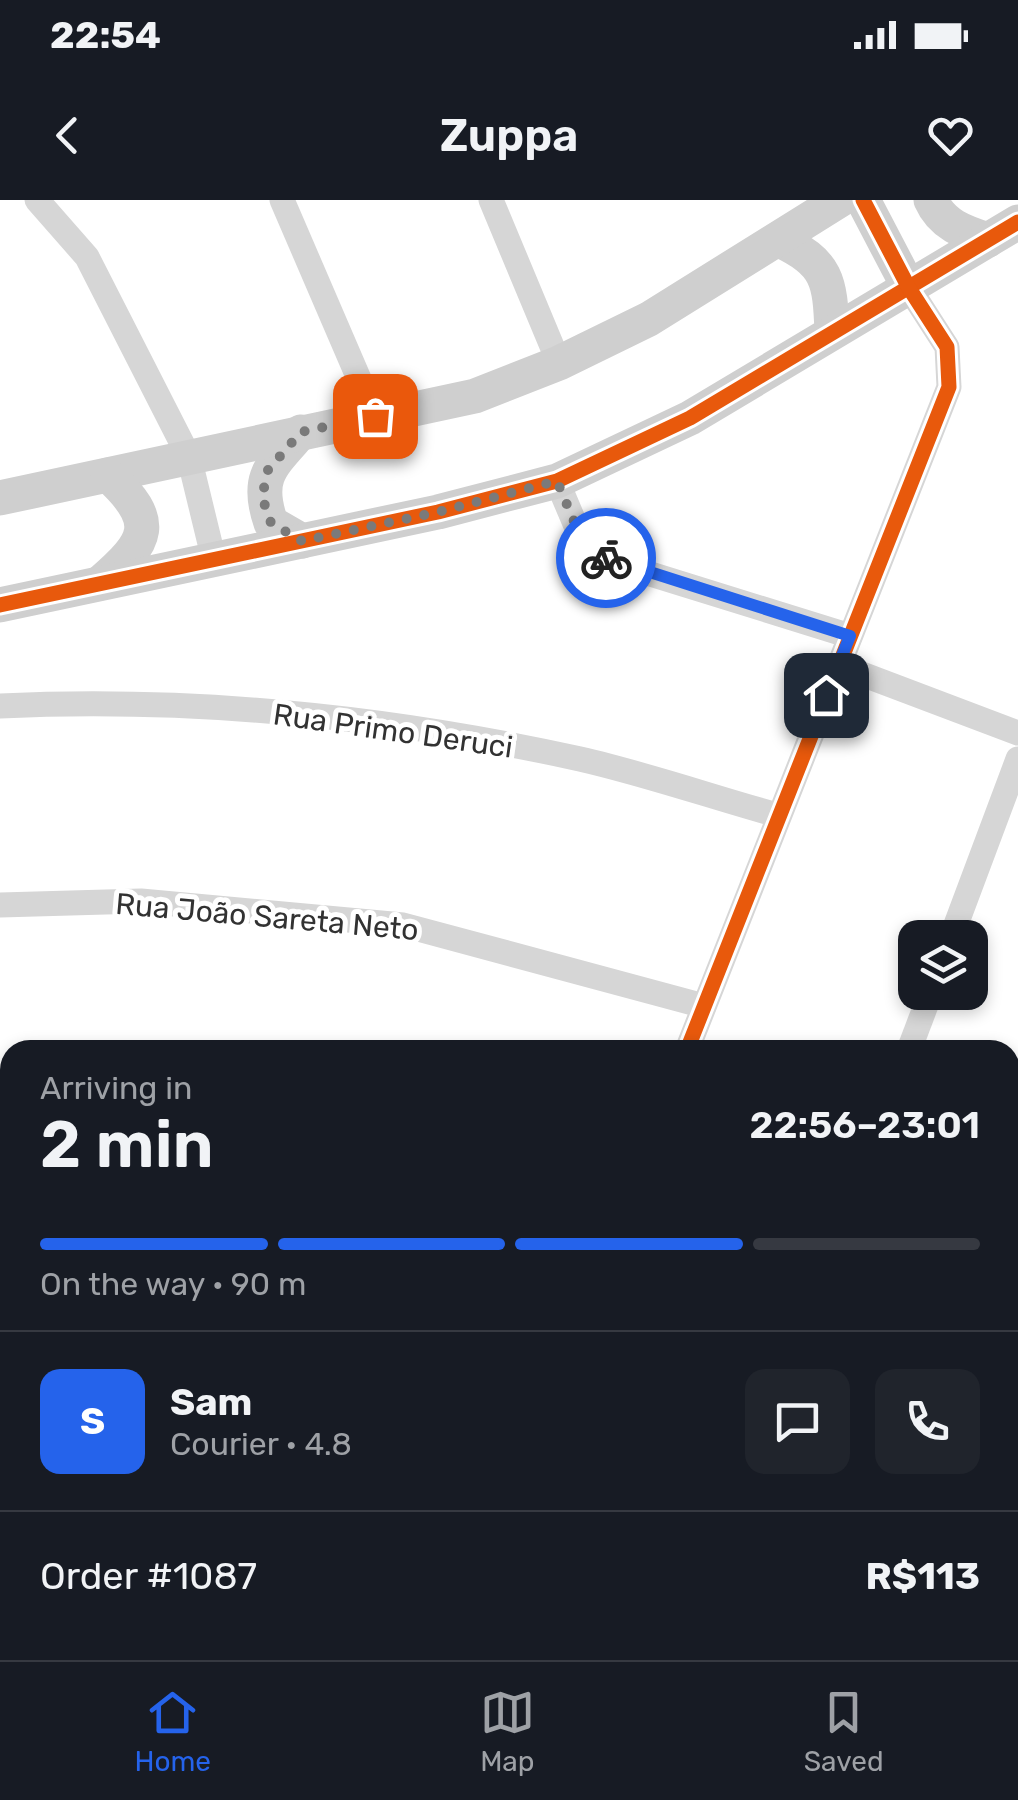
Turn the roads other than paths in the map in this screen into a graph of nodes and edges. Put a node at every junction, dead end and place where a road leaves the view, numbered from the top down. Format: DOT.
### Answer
graph roads {
  1 [pos="37,200"];
  2 [pos="282,200"];
  3 [pos="491,200"];
  4 [pos="840,200"];
  5 [pos="863,200"];
  6 [pos="931,200"];
  7 [pos="1003,231"];
  8 [pos="779,240"];
  9 [pos="909,288"];
  10 [pos="832,332"];
  11 [pos="559,364"];
  12 [pos="375,416"];
  13 [pos="301,432"];
  14 [pos="189,457"];
  15 [pos="108,474"];
  16 [pos="557,481"];
  17 [pos="0,498"];
  18 [pos="302,541"];
  19 [pos="214,560"];
  20 [pos="100,584"];
  21 [pos="0,605"];
  22 [pos="850,636"];
  23 [pos="838,665"];
  24 [pos="0,706"];
  25 [pos="1018,734"];
  26 [pos="1018,760"];
  27 [pos="777,816"];
  28 [pos="0,904"];
  29 [pos="958,920"];
  30 [pos="704,1006"];
  31 [pos="923,1010"];
  32 [pos="691,1040"];
  33 [pos="913,1040"];
  1 -- 14 [label="street"];
  2 -- 12 [label="street"];
  3 -- 11 [label="street"];
  4 -- 8 [label="street"];
  5 -- 9 [label="street"];
  6 -- 7 [label="street"];
  7 -- 9 [label="street"];
  8 -- 10 [label="street"];
  8 -- 11 [label="street"];
  9 -- 10 [label="street"];
  9 -- 22 [label="street"];
  10 -- 16 [label="street"];
  11 -- 12 [label="street"];
  12 -- 13 [label="street"];
  13 -- 14 [label="street"];
  13 -- 18 [label="street"];
  14 -- 15 [label="street"];
  14 -- 19 [label="street"];
  15 -- 17 [label="street"];
  15 -- 20 [label="street"];
  16 -- 18 [label="street"];
  16 -- 22 [label="street"];
  18 -- 19 [label="street"];
  19 -- 20 [label="street"];
  20 -- 21 [label="street"];
  22 -- 23 [label="street"];
  23 -- 25 [label="street"];
  23 -- 27 [label="street"];
  24 -- 27 [label="street, Rua Primo Deruci"];
  26 -- 29 [label="street"];
  27 -- 30 [label="street"];
  28 -- 30 [label="street, Rua João Sareta Neto"];
  30 -- 32 [label="street"];
  31 -- 33 [label="street"];
}
